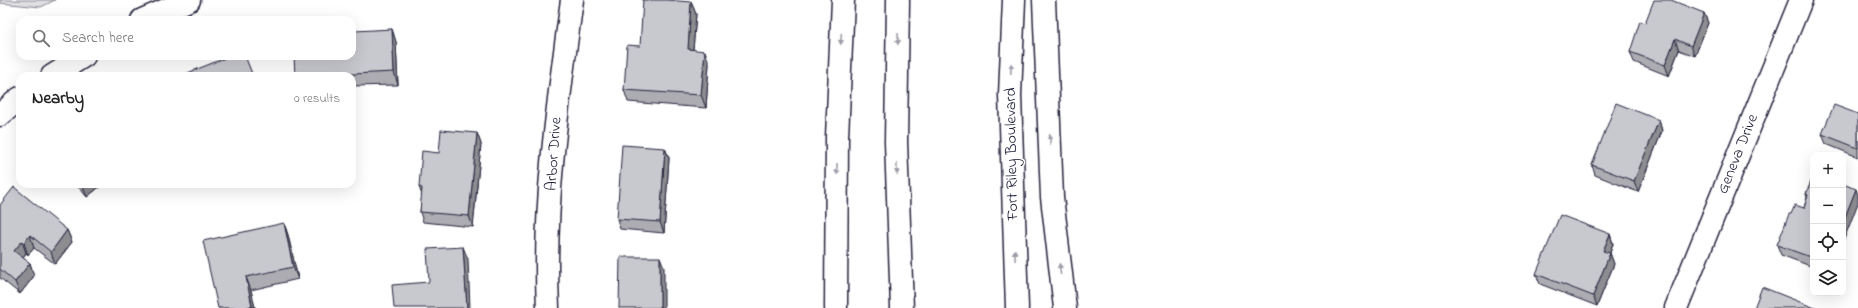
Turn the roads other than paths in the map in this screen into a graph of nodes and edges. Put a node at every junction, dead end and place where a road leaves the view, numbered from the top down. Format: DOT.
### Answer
graph roads {
  1 [pos="189,0"];
  2 [pos="572,0"];
  3 [pos="843,0"];
  4 [pos="898,0"];
  5 [pos="1014,0"];
  6 [pos="1044,0"];
  7 [pos="1800,0"];
  8 [pos="151,16"];
  9 [pos="78,60"];
  10 [pos="58,72"];
  11 [pos="16,101"];
  12 [pos="0,115"];
  13 [pos="548,308"];
  14 [pos="836,308"];
  15 [pos="902,308"];
  16 [pos="1017,308"];
  17 [pos="1065,308"];
  18 [pos="1676,308"];
  1 -- 8 [label="main road"];
  2 -- 13 [label="main road, Arbor Drive"];
  3 -- 14 [label="main road, one-way"];
  4 -- 15 [label="main road, one-way"];
  16 -- 5 [label="main road, Fort Riley Boulevard, one-way"];
  17 -- 6 [label="main road, one-way"];
  7 -- 18 [label="main road, Geneva Drive"];
  9 -- 10 [label="main road"];
  11 -- 12 [label="main road"];
}
